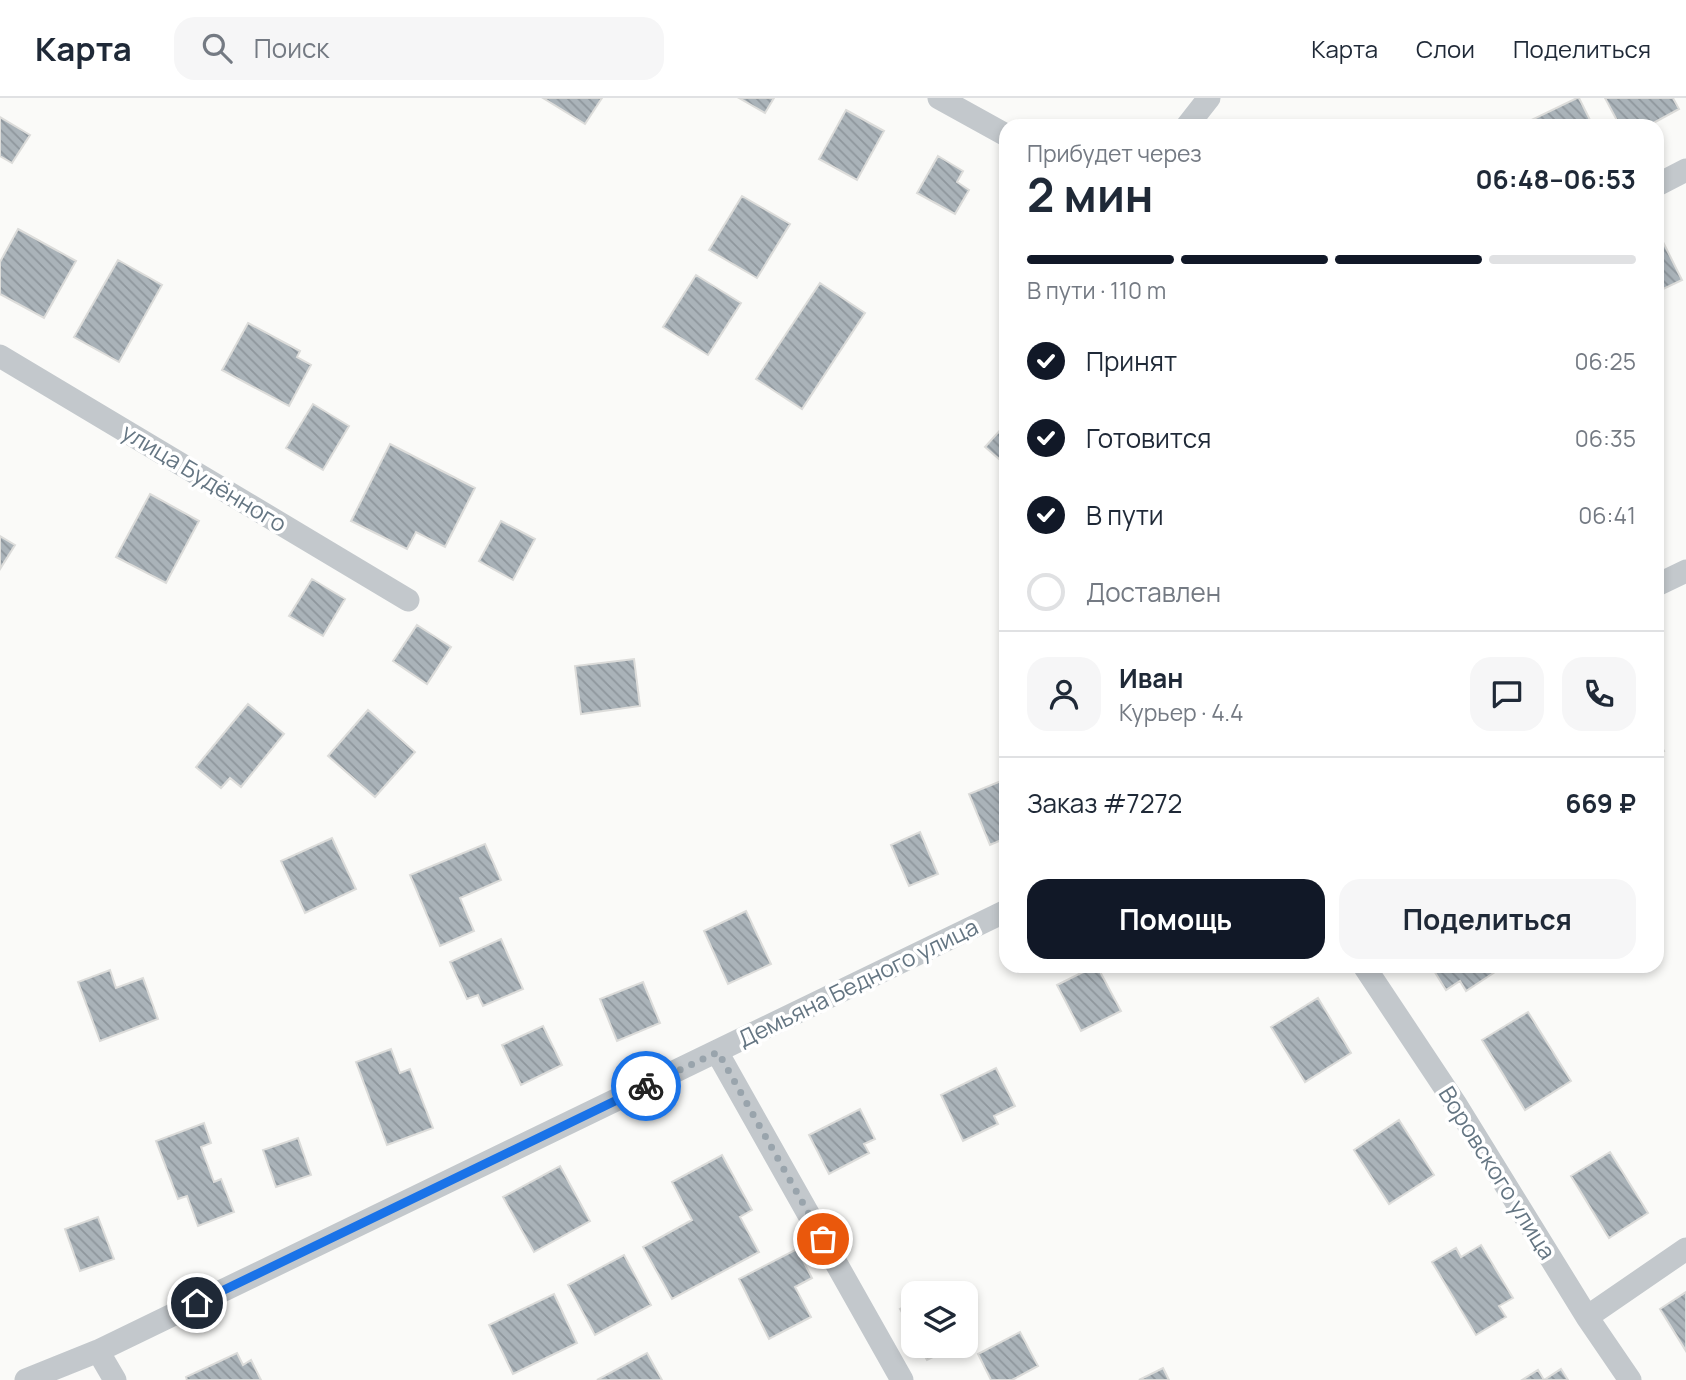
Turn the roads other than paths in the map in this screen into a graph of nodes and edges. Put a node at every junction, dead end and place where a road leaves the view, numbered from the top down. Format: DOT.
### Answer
graph roads {
  1 [pos="939,98"];
  2 [pos="1209,98"];
  3 [pos="1192,119"];
  4 [pos="999,131"];
  5 [pos="1686,170"];
  6 [pos="1664,181"];
  7 [pos="0,356"];
  8 [pos="1686,571"];
  9 [pos="1664,582"];
  10 [pos="408,600"];
  11 [pos="999,914"];
  12 [pos="1369,973"];
  13 [pos="718,1052"];
  14 [pos="1686,1249"];
  15 [pos="1587,1317"];
  16 [pos="98,1351"];
  17 [pos="26,1380"];
  18 [pos="115,1380"];
  19 [pos="902,1380"];
  20 [pos="1630,1380"];
  1 -- 4 [label="street"];
  2 -- 3 [label="street"];
  5 -- 6 [label="street"];
  7 -- 10 [label="street, улица Будённого"];
  8 -- 9 [label="street"];
  11 -- 13 [label="street, Демьяна Бедного улица"];
  12 -- 15 [label="street, Воровского улица"];
  13 -- 16 [label="street, Демьяна Бедного улица"];
  13 -- 19 [label="street"];
  14 -- 15 [label="street"];
  15 -- 20 [label="street, Воровского улица"];
  16 -- 17 [label="street, Демьяна Бедного улица"];
  16 -- 18 [label="street"];
}
